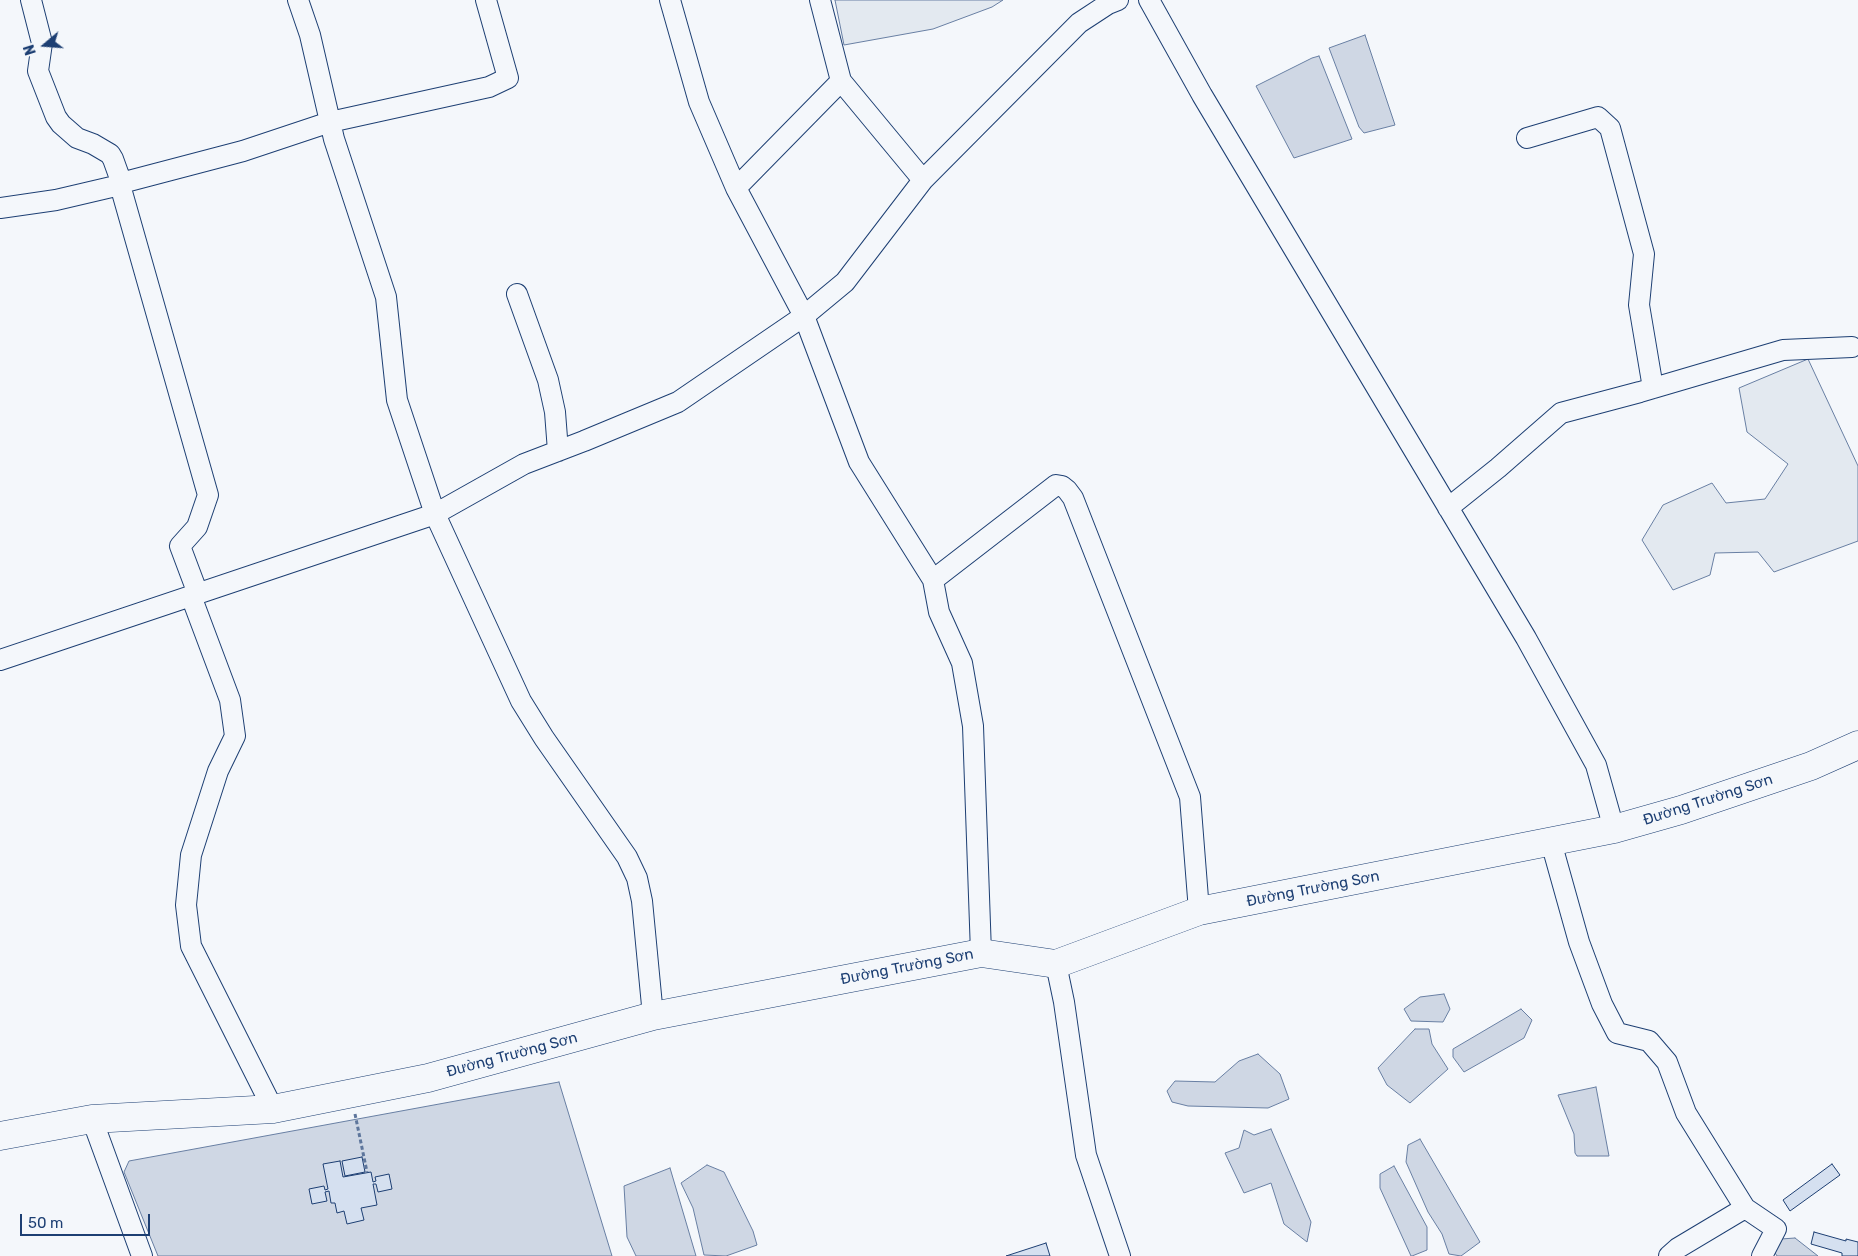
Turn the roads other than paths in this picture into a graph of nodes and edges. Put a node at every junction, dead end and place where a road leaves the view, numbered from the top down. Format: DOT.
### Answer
graph roads {
  1 [pos="31,0"];
  2 [pos="298,0"];
  3 [pos="486,0"];
  4 [pos="670,0"];
  5 [pos="820,0"];
  6 [pos="1118,0"];
  7 [pos="1149,0"];
  8 [pos="841,81"];
  9 [pos="330,122"];
  10 [pos="1528,138"];
  11 [pos="923,180"];
  12 [pos="121,184"];
  13 [pos="736,188"];
  14 [pos="0,208"];
  15 [pos="517,294"];
  16 [pos="804,316"];
  17 [pos="1852,347"];
  18 [pos="1653,388"];
  19 [pos="558,451"];
  20 [pos="1448,508"];
  21 [pos="435,514"];
  22 [pos="933,580"];
  23 [pos="194,595"];
  24 [pos="0,660"];
  25 [pos="1855,752"];
  26 [pos="1614,829"];
  27 [pos="1551,842"];
  28 [pos="1199,911"];
  29 [pos="981,953"];
  30 [pos="1056,964"];
  31 [pos="653,1016"];
  32 [pos="273,1109"];
  33 [pos="92,1119"];
  34 [pos="0,1136"];
  35 [pos="1745,1208"];
  36 [pos="142,1256"];
  37 [pos="1120,1256"];
  38 [pos="1669,1256"];
  39 [pos="1762,1256"];
  1 -- 12 [label="street"];
  2 -- 9 [label="street"];
  3 -- 9 [label="street"];
  4 -- 13 [label="street"];
  5 -- 8 [label="street"];
  6 -- 11 [label="street"];
  7 -- 20 [label="street"];
  8 -- 11 [label="street"];
  8 -- 13 [label="street"];
  9 -- 12 [label="street"];
  9 -- 21 [label="street"];
  10 -- 18 [label="street"];
  11 -- 16 [label="street"];
  12 -- 14 [label="street"];
  12 -- 23 [label="street"];
  13 -- 16 [label="street"];
  15 -- 19 [label="street"];
  16 -- 19 [label="street"];
  16 -- 22 [label="street"];
  17 -- 18 [label="street"];
  18 -- 20 [label="street"];
  19 -- 21 [label="street"];
  20 -- 26 [label="street"];
  21 -- 23 [label="street"];
  21 -- 31 [label="street"];
  22 -- 28 [label="street"];
  22 -- 29 [label="street"];
  23 -- 24 [label="street"];
  23 -- 32 [label="street"];
  25 -- 26 [label="highway, Đường Trường Sơn"];
  26 -- 27 [label="highway, Đường Trường Sơn"];
  27 -- 28 [label="highway, Đường Trường Sơn"];
  27 -- 35 [label="street"];
  28 -- 30 [label="highway, Đường Trường Sơn"];
  29 -- 30 [label="highway, Đường Trường Sơn"];
  29 -- 31 [label="highway, Đường Trường Sơn"];
  30 -- 37 [label="street"];
  31 -- 32 [label="highway, Đường Trường Sơn"];
  32 -- 33 [label="highway, Đường Trường Sơn"];
  33 -- 34 [label="highway, Đường Trường Sơn"];
  33 -- 36 [label="street"];
  35 -- 38 [label="street"];
  35 -- 39 [label="street"];
}
